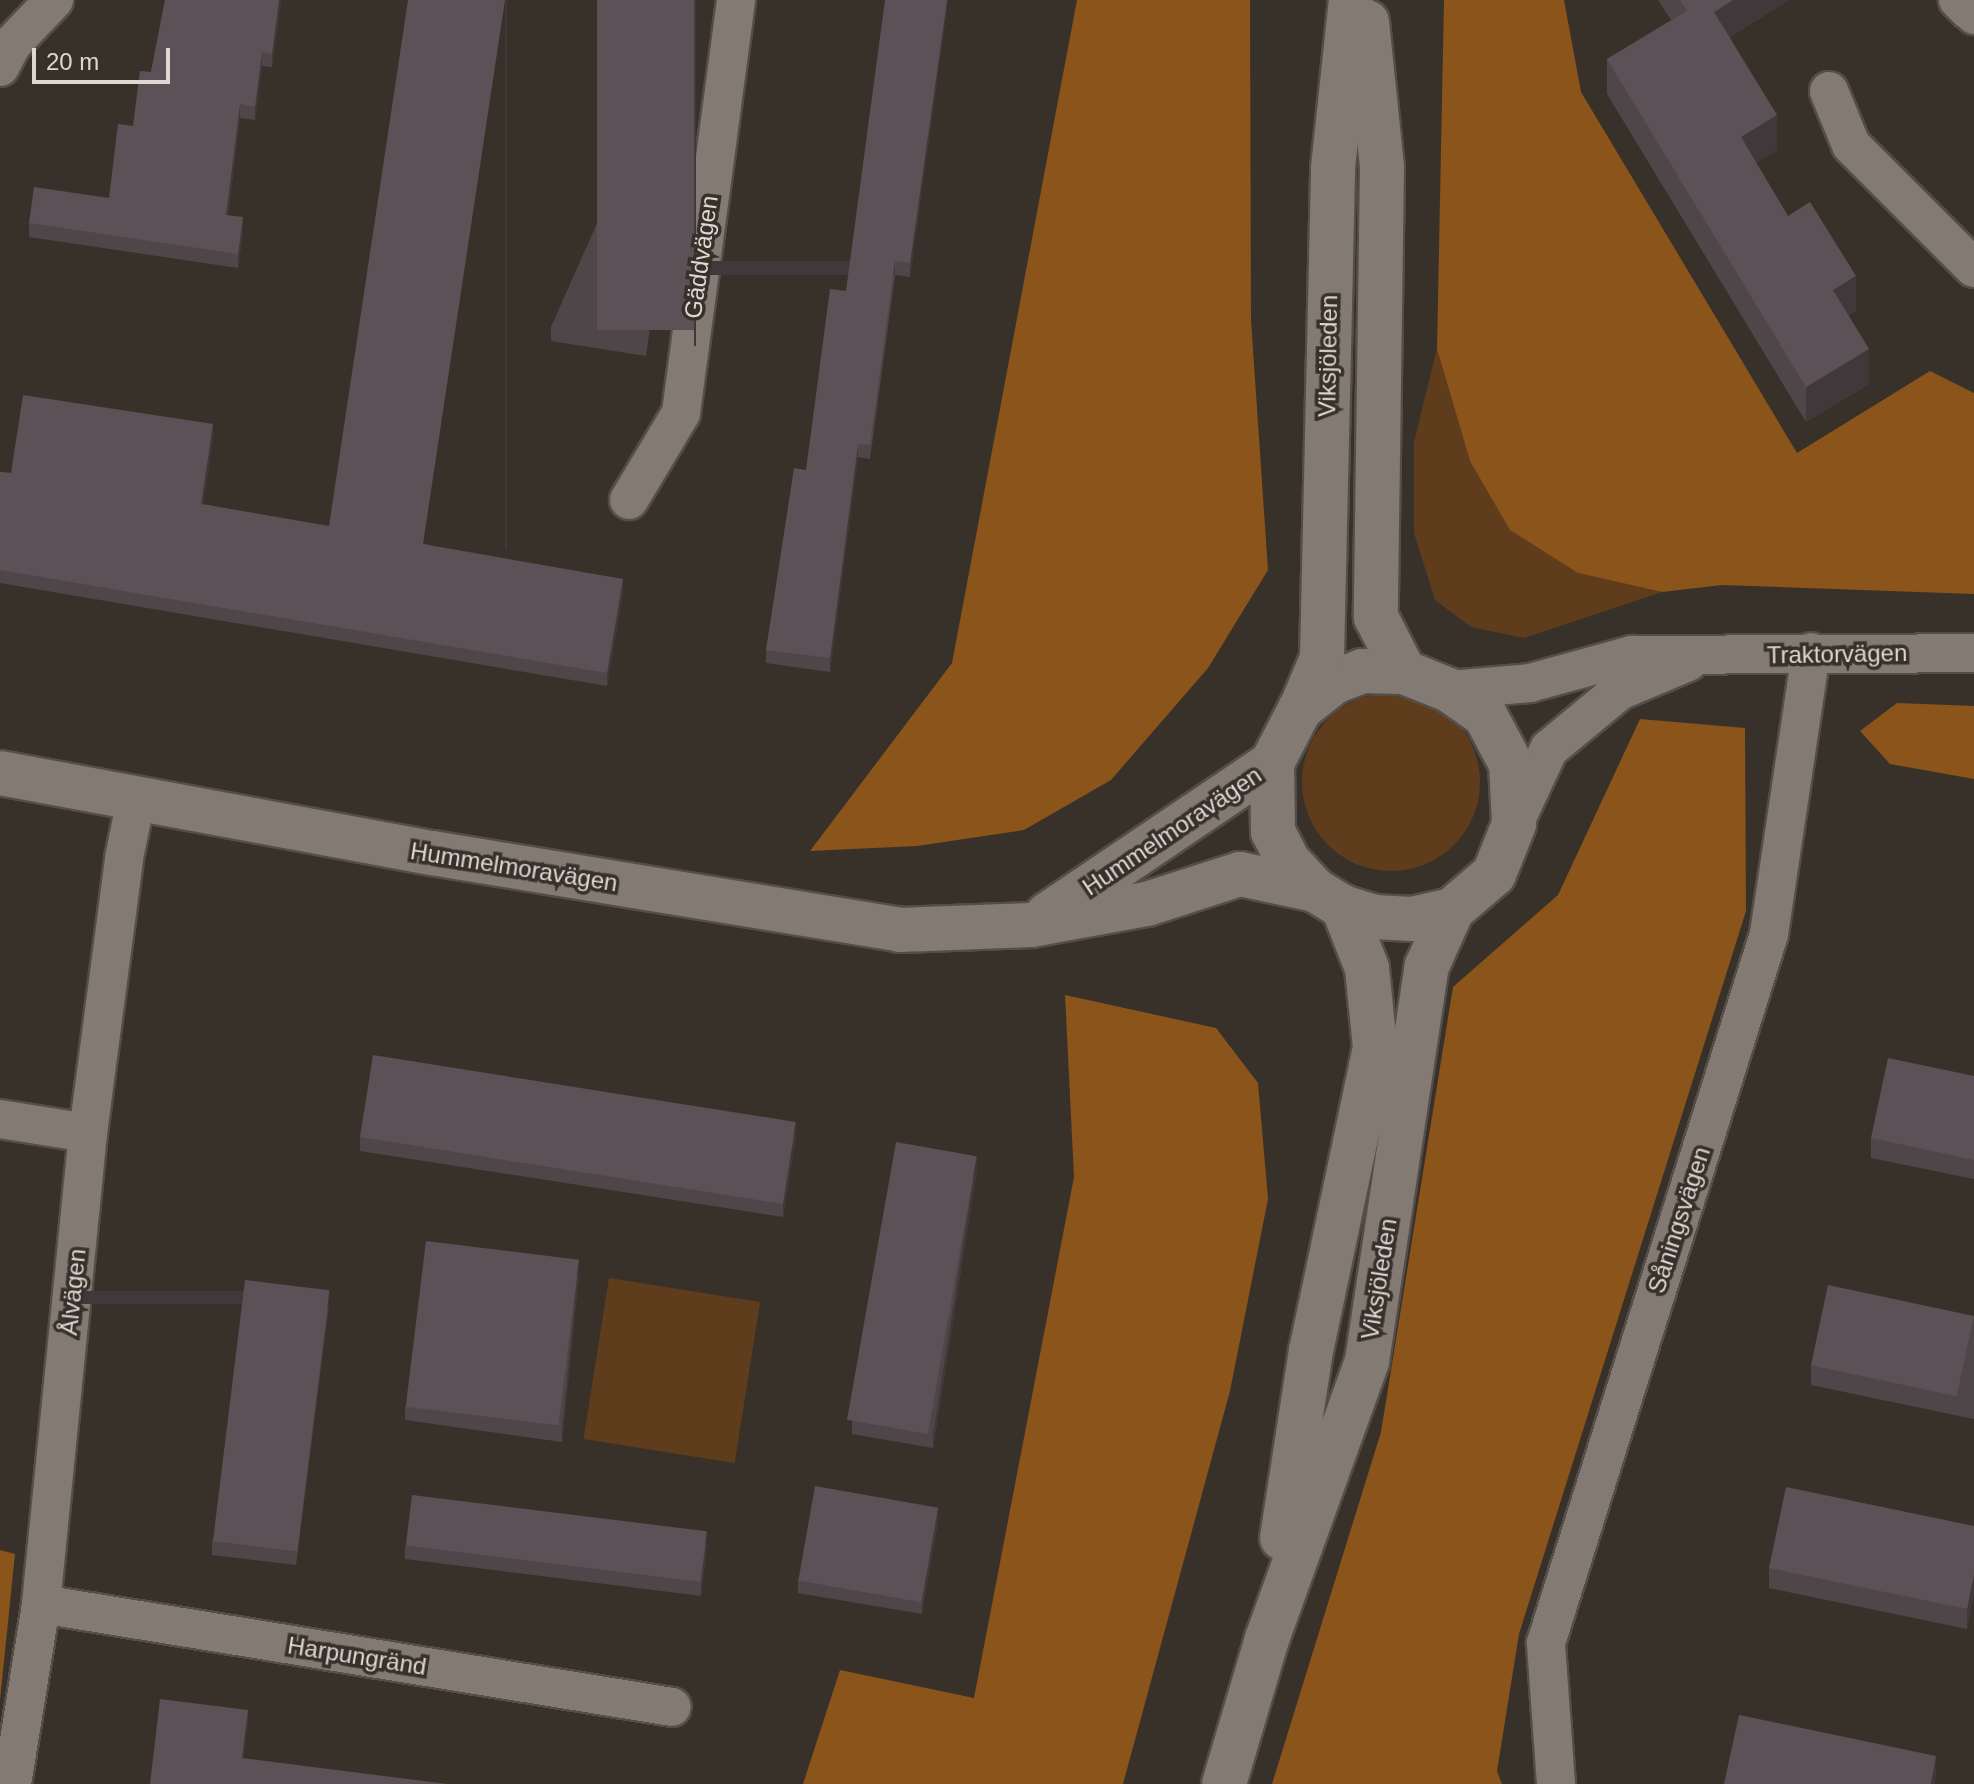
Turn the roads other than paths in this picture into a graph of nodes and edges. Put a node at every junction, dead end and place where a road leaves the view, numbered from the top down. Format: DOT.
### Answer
graph roads {
  1 [pos="54,0"];
  2 [pos="736,0"];
  3 [pos="1351,0"];
  4 [pos="1365,0"];
  5 [pos="1958,0"];
  6 [pos="1974,15"];
  7 [pos="0,67"];
  8 [pos="1829,91"];
  9 [pos="1974,268"];
  10 [pos="629,500"];
  11 [pos="1811,652"];
  12 [pos="1974,653"];
  13 [pos="1700,657"];
  14 [pos="1404,672"];
  15 [pos="1449,690"];
  16 [pos="1300,709"];
  17 [pos="1272,763"];
  18 [pos="0,773"];
  19 [pos="136,800"];
  20 [pos="1514,824"];
  21 [pos="1329,898"];
  22 [pos="1452,910"];
  23 [pos="1031,925"];
  24 [pos="0,1119"];
  25 [pos="88,1133"];
  26 [pos="41,1604"];
  27 [pos="1267,1639"];
  28 [pos="672,1707"];
  29 [pos="12,1784"];
  30 [pos="1224,1784"];
  31 [pos="1556,1784"];
  1 -- 7 [label="street"];
  2 -- 10 [label="street, Gäddvägen"];
  3 -- 16 [label="main road, Viksjöleden"];
  4 -- 14 [label="main road"];
  5 -- 6 [label="street"];
  8 -- 9 [label="street"];
  11 -- 12 [label="street, Traktorvägen"];
  11 -- 13 [label="street, Traktorvägen"];
  11 -- 31 [label="street, Såningsvägen"];
  13 -- 15 [label="street, Traktorvägen"];
  13 -- 20 [label="street, Traktorvägen"];
  14 -- 15 [label="main road"];
  14 -- 16 [label="main road"];
  15 -- 20 [label="main road"];
  16 -- 17 [label="main road"];
  17 -- 21 [label="main road"];
  17 -- 23 [label="main road, Hummelmoravägen"];
  18 -- 19 [label="main road, Hummelmoravägen"];
  19 -- 23 [label="main road, Hummelmoravägen"];
  19 -- 25 [label="street, Ålvägen"];
  20 -- 22 [label="main road"];
  21 -- 22 [label="main road"];
  21 -- 23 [label="main road, Hummelmoravägen"];
  21 -- 27 [label="main road, Viksjöleden"];
  22 -- 27 [label="main road, Viksjöleden"];
  24 -- 25 [label="street"];
  25 -- 26 [label="street, Ålvägen"];
  26 -- 28 [label="street, Harpungränd"];
  26 -- 29 [label="street, Ålvägen"];
  27 -- 30 [label="main road, Viksjöleden"];
}
